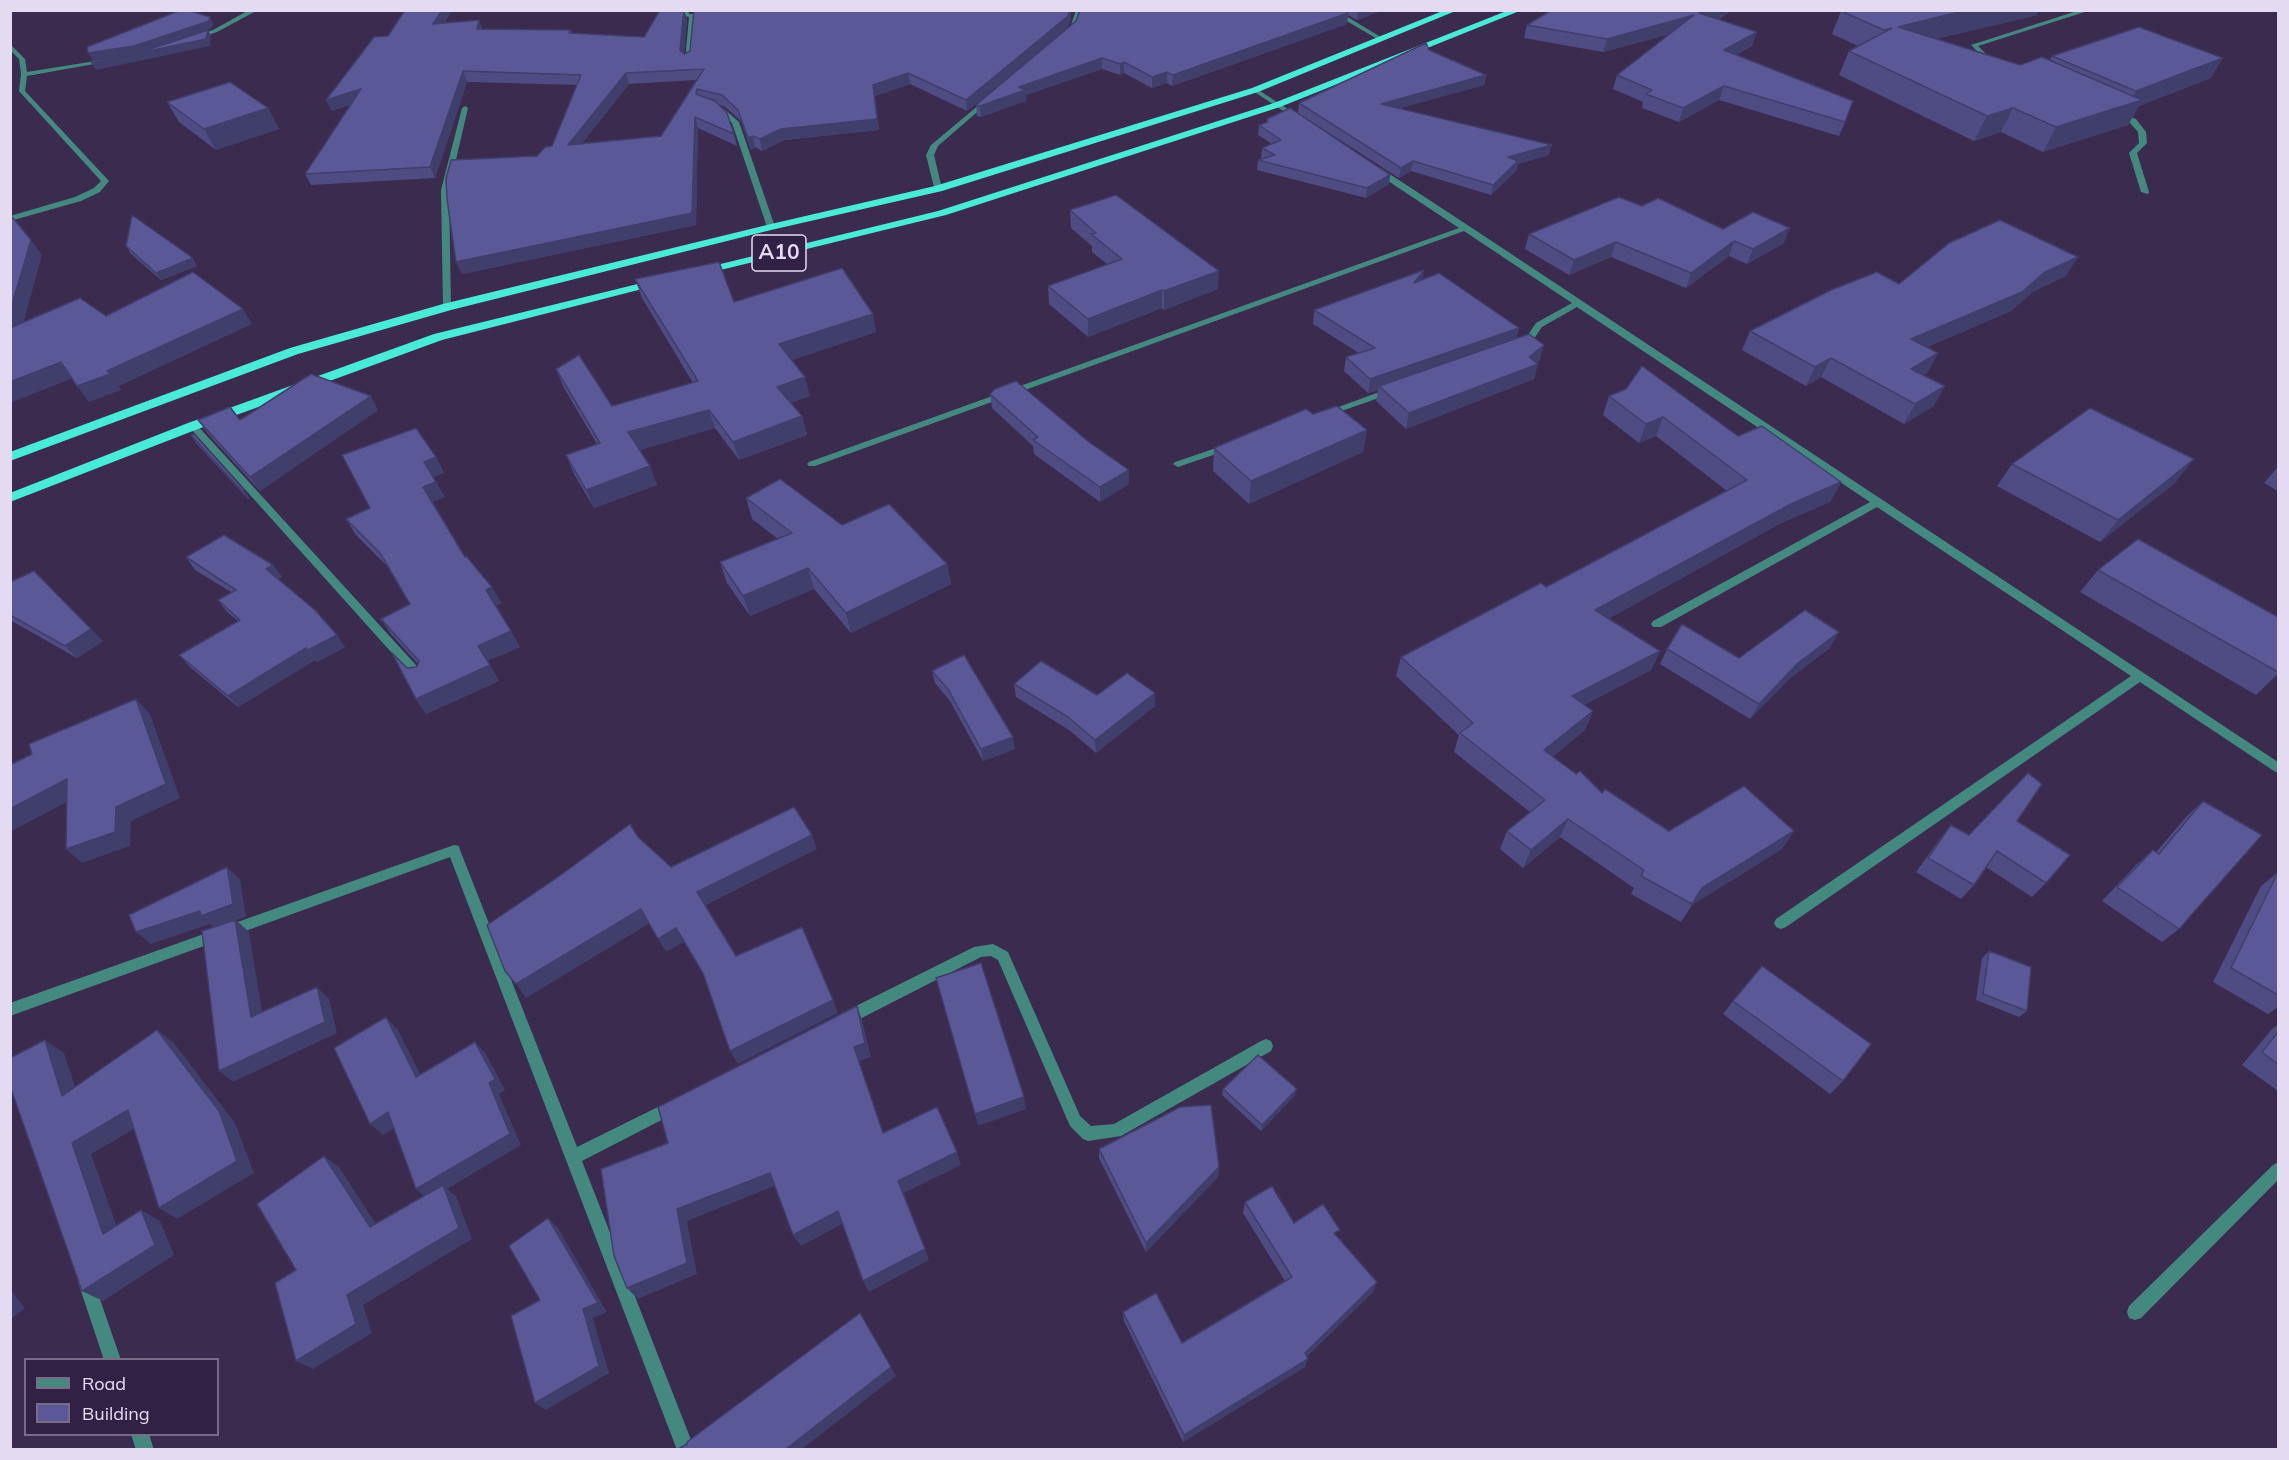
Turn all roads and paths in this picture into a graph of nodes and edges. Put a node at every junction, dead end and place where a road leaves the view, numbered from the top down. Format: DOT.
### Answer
graph roads {
  1 [pos="255,10"];
  2 [pos="685,10"];
  3 [pos="1331,10"];
  4 [pos="1454,10"];
  5 [pos="1518,10"];
  6 [pos="2088,10"];
  7 [pos="1067,13"];
  8 [pos="1078,13"];
  9 [pos="714,15"];
  10 [pos="692,16"];
  11 [pos="1381,39"];
  12 [pos="183,42"];
  13 [pos="1055,43"];
  14 [pos="10,46"];
  15 [pos="116,60"];
  16 [pos="688,61"];
  17 [pos="1998,62"];
  18 [pos="24,74"];
  19 [pos="1255,90"];
  20 [pos="995,94"];
  21 [pos="703,103"];
  22 [pos="1277,105"];
  23 [pos="465,108"];
  24 [pos="2113,112"];
  25 [pos="1307,124"];
  26 [pos="1366,163"];
  27 [pos="938,189"];
  28 [pos="2145,192"];
  29 [pos="10,219"];
  30 [pos="771,227"];
  31 [pos="1466,228"];
  32 [pos="687,275"];
  33 [pos="664,280"];
  34 [pos="1578,303"];
  35 [pos="447,307"];
  36 [pos="1515,348"];
  37 [pos="1403,387"];
  38 [pos="1313,418"];
  39 [pos="193,426"];
  40 [pos="1234,445"];
  41 [pos="10,457"];
  42 [pos="812,464"];
  43 [pos="1178,464"];
  44 [pos="10,498"];
  45 [pos="1878,502"];
  46 [pos="1658,624"];
  47 [pos="2140,676"];
  48 [pos="420,678"];
  49 [pos="2278,768"];
  50 [pos="1781,923"];
  51 [pos="10,1010"];
  52 [pos="829,1027"];
  53 [pos="1266,1046"];
  54 [pos="691,1097"];
  55 [pos="573,1156"];
  56 [pos="2278,1170"];
  57 [pos="82,1269"];
  58 [pos="2135,1312"];
  59 [pos="113,1358"];
  60 [pos="687,1449"];
  1 -- 12 [label="street"];
  2 -- 10 [label="street"];
  3 -- 11 [label="street"];
  4 -- 11 [label="highway, A10"];
  5 -- 22 [label="highway, A10"];
  6 -- 17 [label="street"];
  7 -- 8 [label="street"];
  8 -- 13 [label="street"];
  9 -- 10 [label="street"];
  10 -- 16 [label="street"];
  11 -- 19 [label="highway, A10"];
  14 -- 18 [label="street"];
  15 -- 18 [label="street"];
  18 -- 29 [label="street"];
  19 -- 22 [label="street"];
  19 -- 27 [label="highway, A10"];
  20 -- 27 [label="street"];
  21 -- 30 [label="street"];
  22 -- 25 [label="street"];
  22 -- 32 [label="highway, A10"];
  23 -- 35 [label="street"];
  24 -- 28 [label="street"];
  26 -- 31 [label="street"];
  27 -- 30 [label="highway, A10"];
  30 -- 35 [label="highway, A10"];
  31 -- 34 [label="street"];
  31 -- 42 [label="street"];
  33 -- 39 [label="highway"];
  34 -- 36 [label="street"];
  34 -- 45 [label="street"];
  35 -- 41 [label="highway, A10"];
  37 -- 38 [label="street"];
  39 -- 44 [label="highway"];
  39 -- 48 [label="street"];
  40 -- 43 [label="street"];
  45 -- 46 [label="street"];
  45 -- 47 [label="street"];
  47 -- 49 [label="street"];
  47 -- 50 [label="street"];
  51 -- 55 [label="street"];
  52 -- 53 [label="street"];
  54 -- 55 [label="street"];
  55 -- 60 [label="street"];
  56 -- 58 [label="street"];
  57 -- 59 [label="street"];
}
